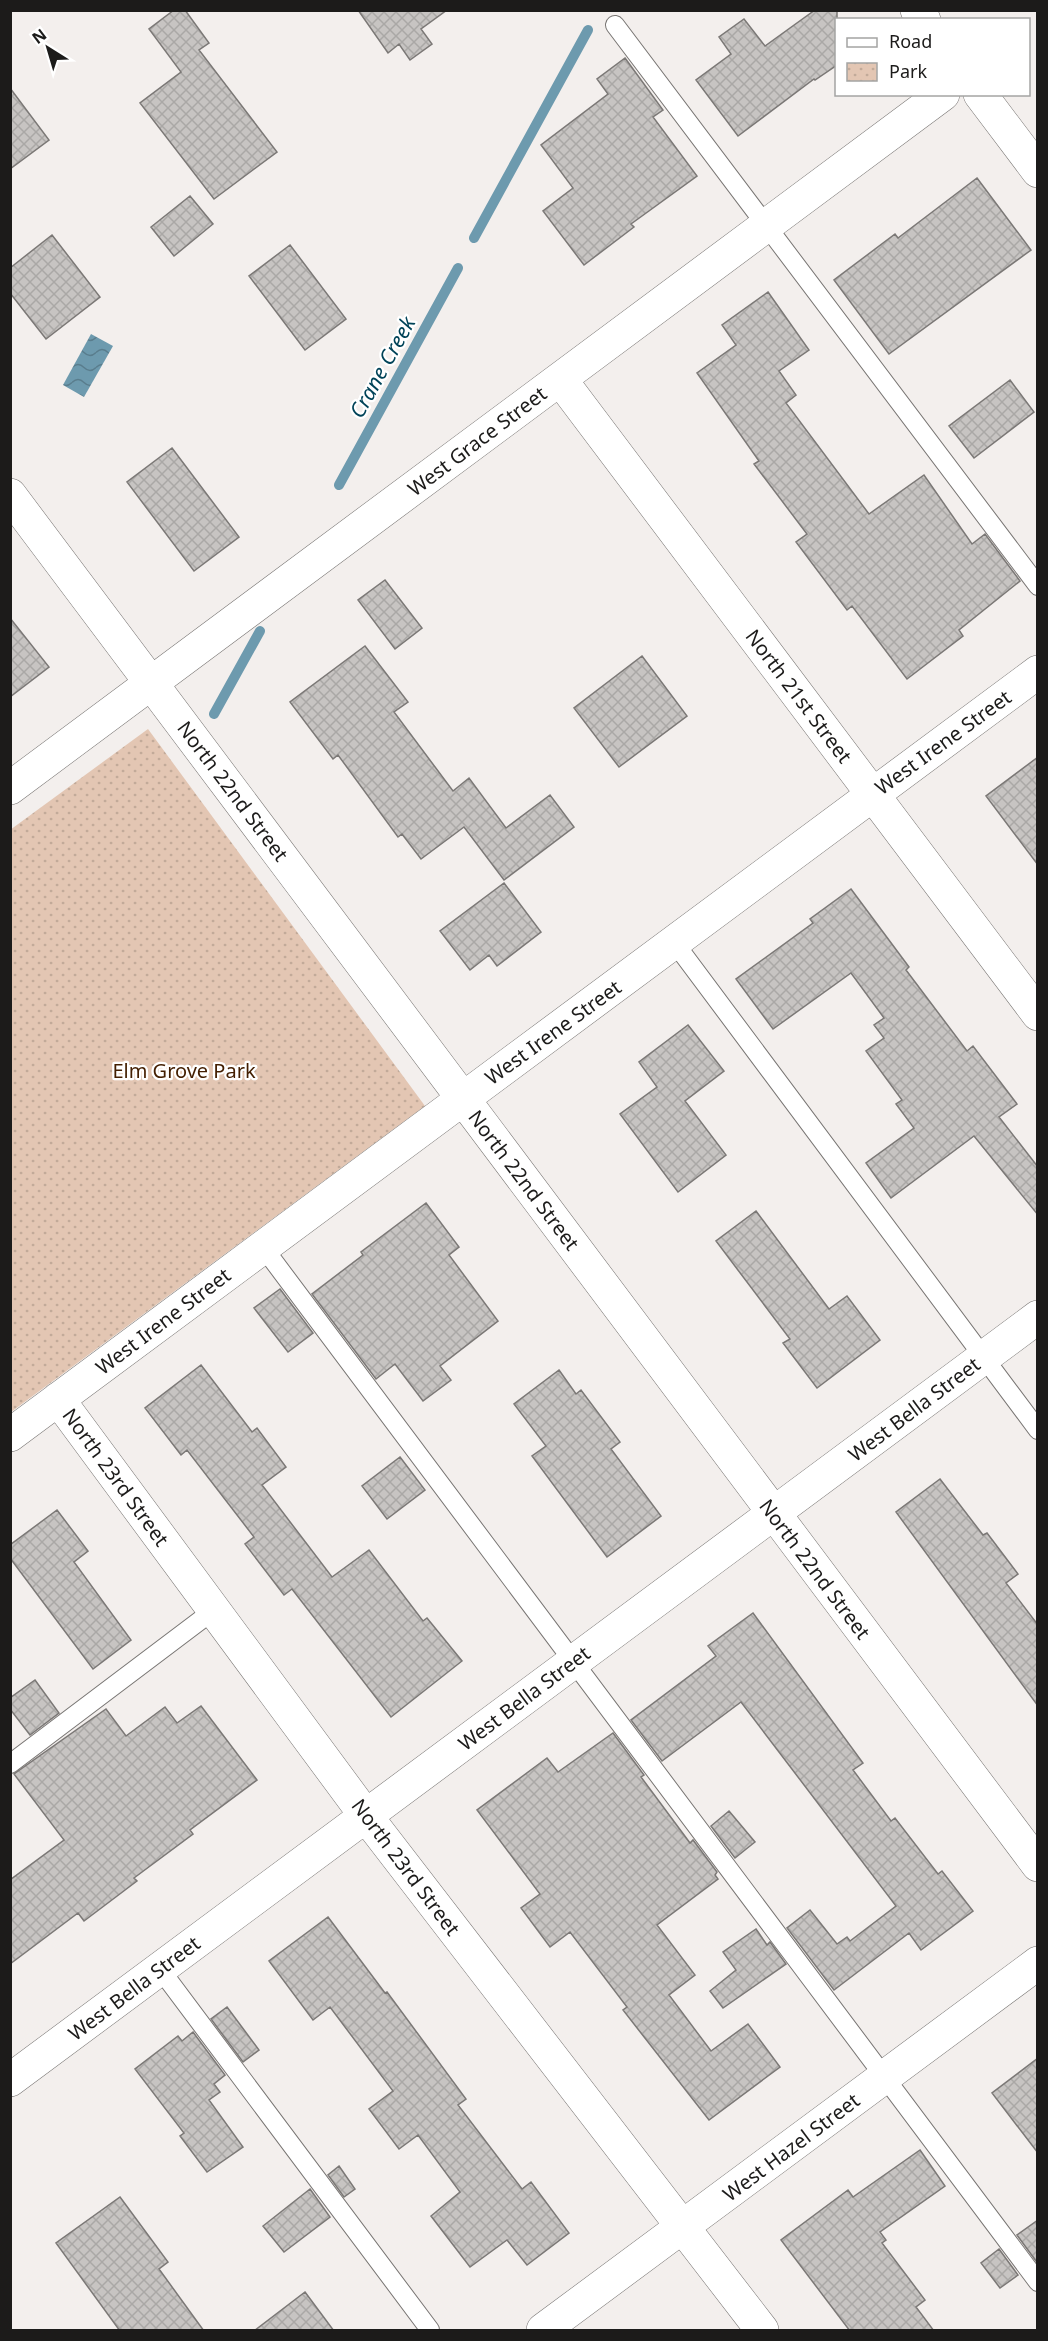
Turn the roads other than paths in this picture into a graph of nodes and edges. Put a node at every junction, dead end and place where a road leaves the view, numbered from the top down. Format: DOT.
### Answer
graph roads {
  1 [pos="615,25"];
  2 [pos="940,96"];
  3 [pos="982,96"];
  4 [pos="1038,171"];
  5 [pos="766,226"];
  6 [pos="560,379"];
  7 [pos="10,495"];
  8 [pos="1038,586"];
  9 [pos="1038,672"];
  10 [pos="152,683"];
  11 [pos="10,788"];
  12 [pos="872,794"];
  13 [pos="674,942"];
  14 [pos="1038,1014"];
  15 [pos="463,1098"];
  16 [pos="263,1246"];
  17 [pos="1038,1317"];
  18 [pos="983,1358"];
  19 [pos="58,1399"];
  20 [pos="1038,1430"];
  21 [pos="10,1435"];
  22 [pos="774,1513"];
  23 [pos="214,1610"];
  24 [pos="574,1661"];
  25 [pos="10,1764"];
  26 [pos="366,1816"];
  27 [pos="1038,1865"];
  28 [pos="1038,1963"];
  29 [pos="160,1969"];
  30 [pos="884,2077"];
  31 [pos="10,2080"];
  32 [pos="682,2227"];
  33 [pos="1038,2282"];
  34 [pos="430,2331"];
  35 [pos="543,2331"];
  36 [pos="762,2331"];
  1 -- 5 [label="lane"];
  2 -- 5 [label="street, West Grace Street"];
  3 -- 4 [label="street"];
  5 -- 6 [label="street, West Grace Street"];
  5 -- 8 [label="lane"];
  6 -- 10 [label="street, West Grace Street"];
  6 -- 12 [label="street, North 21st Street"];
  7 -- 10 [label="street, North 22nd Street"];
  9 -- 12 [label="street, West Irene Street"];
  10 -- 11 [label="street, West Grace Street"];
  10 -- 15 [label="street, North 22nd Street"];
  12 -- 13 [label="street, West Irene Street"];
  12 -- 14 [label="street, North 21st Street"];
  13 -- 15 [label="street, West Irene Street"];
  13 -- 18 [label="lane"];
  15 -- 16 [label="street, West Irene Street"];
  15 -- 22 [label="street, North 22nd Street"];
  16 -- 19 [label="street, West Irene Street"];
  16 -- 24 [label="lane"];
  17 -- 18 [label="street, West Bella Street"];
  18 -- 20 [label="lane"];
  18 -- 22 [label="street, West Bella Street"];
  19 -- 21 [label="street, West Irene Street"];
  19 -- 23 [label="street, North 23rd Street"];
  22 -- 24 [label="street, West Bella Street"];
  22 -- 27 [label="street, North 22nd Street"];
  23 -- 25 [label="lane"];
  23 -- 26 [label="street, North 23rd Street"];
  24 -- 26 [label="street, West Bella Street"];
  24 -- 30 [label="lane"];
  26 -- 29 [label="street, West Bella Street"];
  26 -- 32 [label="street, North 23rd Street"];
  28 -- 30 [label="street, West Hazel Street"];
  29 -- 31 [label="street, West Bella Street"];
  29 -- 34 [label="lane"];
  30 -- 32 [label="street, West Hazel Street"];
  30 -- 33 [label="lane"];
  32 -- 35 [label="street, West Hazel Street"];
  32 -- 36 [label="street, North 23rd Street"];
}
